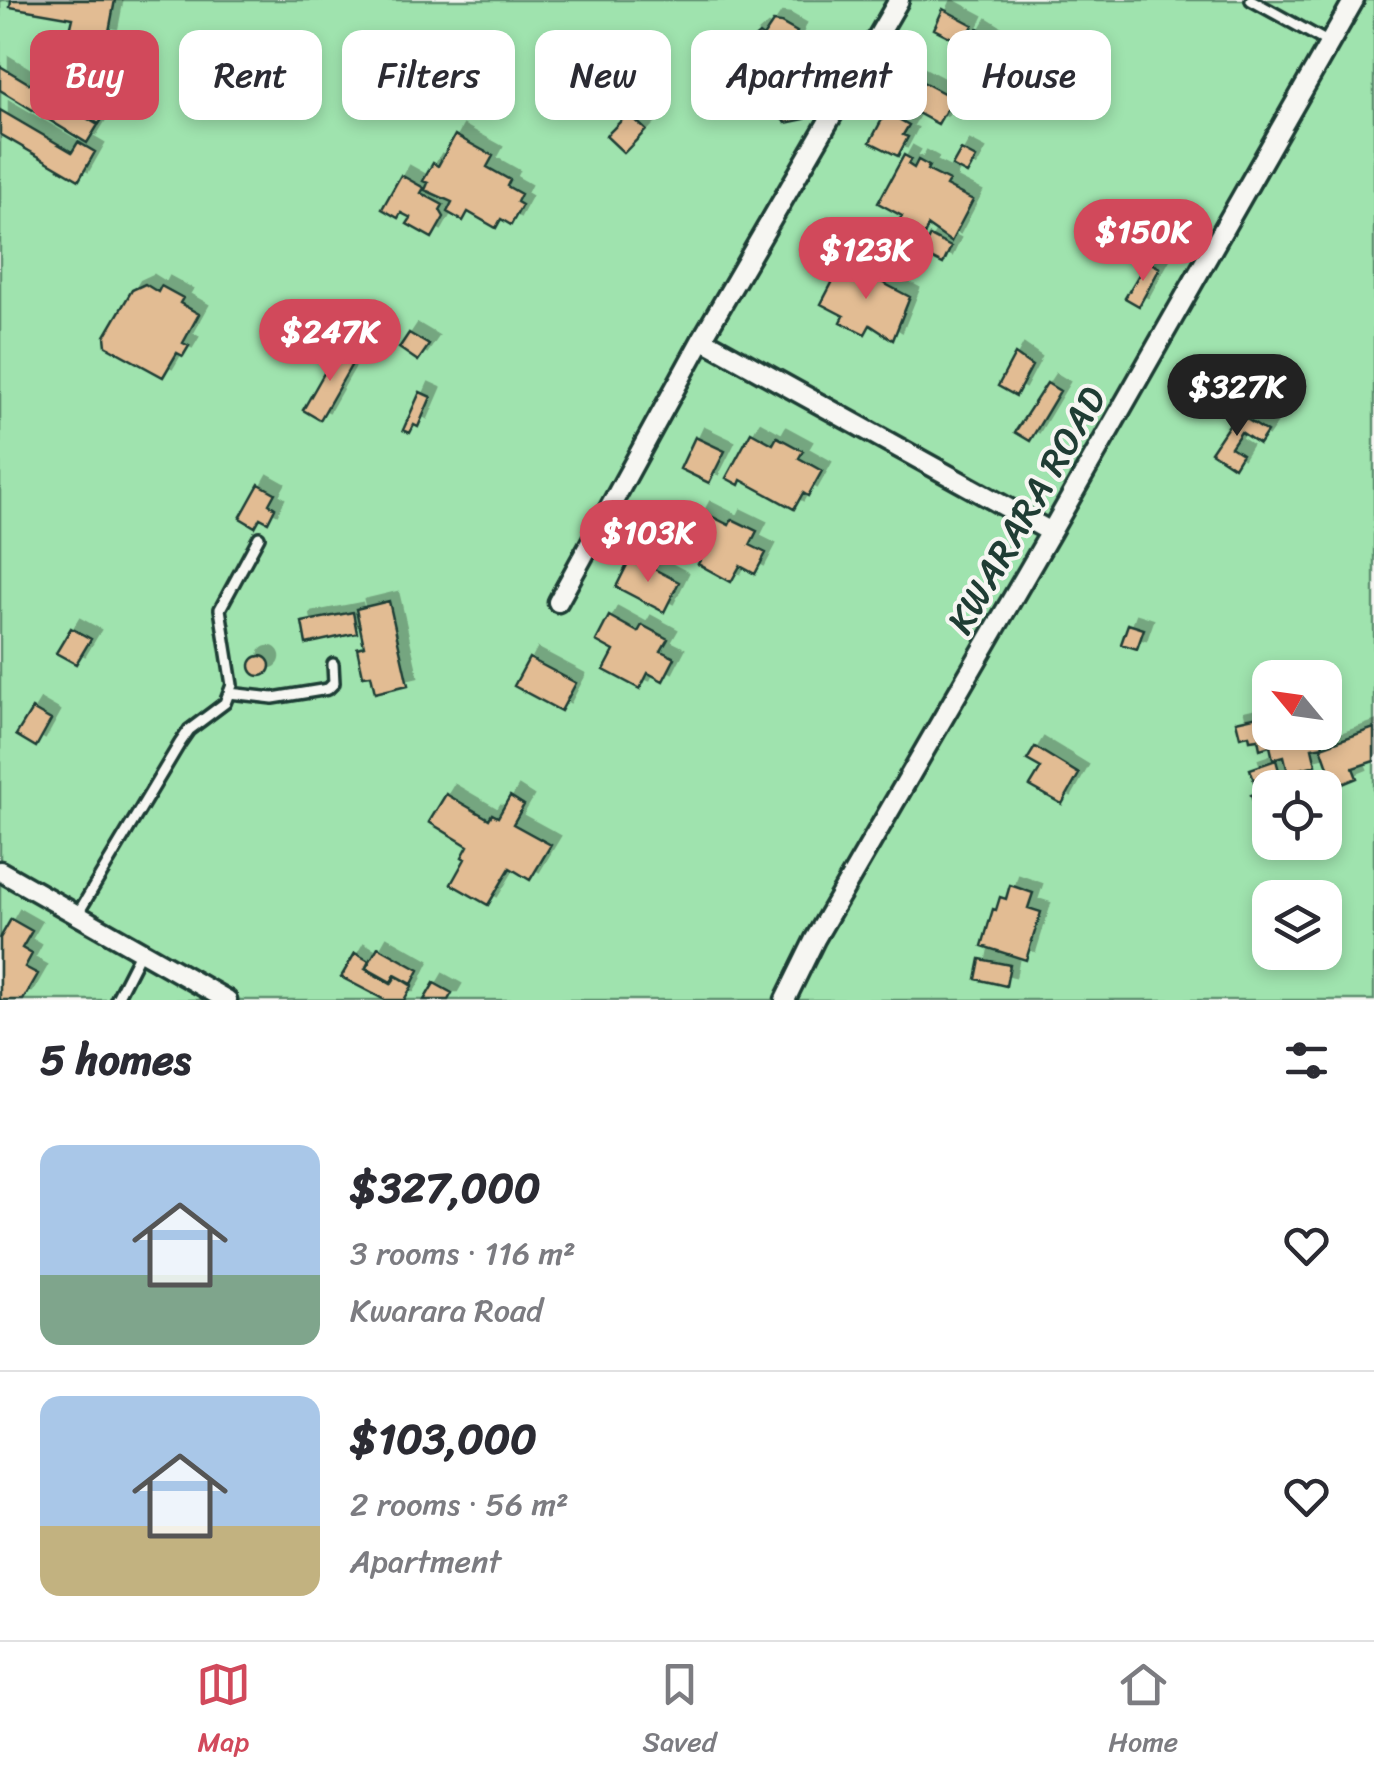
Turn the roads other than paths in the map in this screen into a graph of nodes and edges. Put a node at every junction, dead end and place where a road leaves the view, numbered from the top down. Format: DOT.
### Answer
graph roads {
  1 [pos="899,0"];
  2 [pos="1251,0"];
  3 [pos="1354,0"];
  4 [pos="1329,43"];
  5 [pos="702,339"];
  6 [pos="1052,532"];
  7 [pos="259,537"];
  8 [pos="558,602"];
  9 [pos="333,664"];
  10 [pos="228,693"];
  11 [pos="0,871"];
  12 [pos="77,915"];
  13 [pos="141,950"];
  14 [pos="193,992"];
  15 [pos="116,1000"];
  16 [pos="227,1000"];
  17 [pos="785,1000"];
  1 -- 5 [label="street"];
  2 -- 4 [label="lane"];
  3 -- 4 [label="street, KWARARA ROAD"];
  4 -- 6 [label="street, KWARARA ROAD"];
  5 -- 6 [label="street"];
  5 -- 8 [label="street"];
  6 -- 17 [label="street, KWARARA ROAD"];
  7 -- 10 [label="lane"];
  9 -- 10 [label="lane"];
  10 -- 12 [label="lane"];
  11 -- 12 [label="street"];
  12 -- 13 [label="street"];
  13 -- 14 [label="street"];
  13 -- 15 [label="lane"];
  14 -- 16 [label="street"];
}
